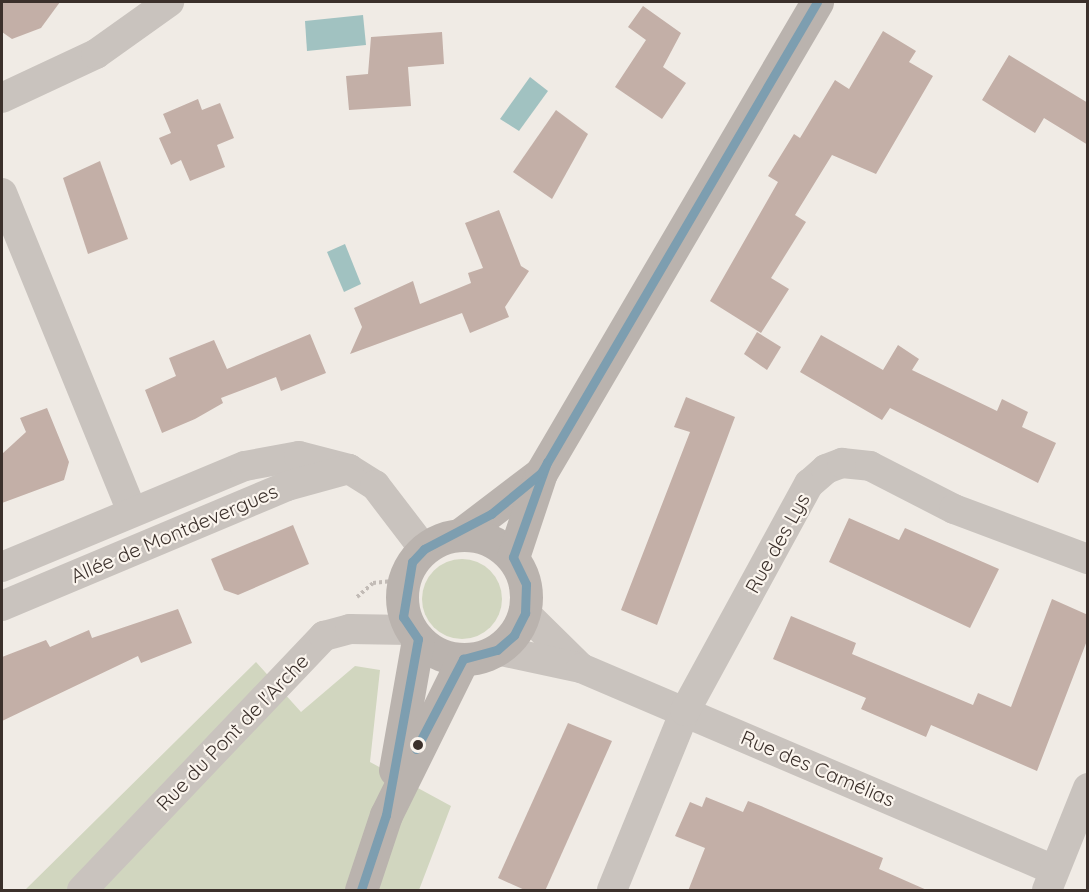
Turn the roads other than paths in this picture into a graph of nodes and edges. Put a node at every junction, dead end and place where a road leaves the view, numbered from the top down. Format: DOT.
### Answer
graph roads {
  1 [pos="169,2"];
  2 [pos="817,2"];
  3 [pos="2,98"];
  4 [pos="2,193"];
  5 [pos="349,469"];
  6 [pos="541,473"];
  7 [pos="131,509"];
  8 [pos="461,534"];
  9 [pos="424,549"];
  10 [pos="513,557"];
  11 [pos="1088,559"];
  12 [pos="2,567"];
  13 [pos="2,606"];
  14 [pos="525,613"];
  15 [pos="413,634"];
  16 [pos="497,650"];
  17 [pos="463,659"];
  18 [pos="580,668"];
  19 [pos="685,711"];
  20 [pos="1088,788"];
  21 [pos="386,815"];
  22 [pos="1051,880"];
  23 [pos="82,891"];
  24 [pos="361,891"];
  25 [pos="612,891"];
  1 -- 3 [label="street"];
  2 -- 6 [label="street"];
  4 -- 7 [label="street"];
  5 -- 7 [label="street, Allée de Montdevergues"];
  5 -- 9 [label="street, Allée de Montdevergues"];
  5 -- 13 [label="street, Allée de Montdevergues"];
  6 -- 8 [label="street"];
  6 -- 10 [label="street"];
  7 -- 12 [label="street, Allée de Montdevergues"];
  8 -- 9 [label="street"];
  8 -- 10 [label="street"];
  9 -- 15 [label="street"];
  10 -- 14 [label="street"];
  11 -- 19 [label="street, Rue des Lys"];
  14 -- 16 [label="street"];
  14 -- 18 [label="street, Rue des Camélias"];
  15 -- 17 [label="street"];
  15 -- 21 [label="street"];
  15 -- 23 [label="street, Rue du Pont de l'Arche"];
  16 -- 17 [label="street"];
  16 -- 18 [label="street, Rue des Camélias"];
  17 -- 21 [label="street"];
  18 -- 19 [label="street, Rue des Camélias"];
  19 -- 22 [label="street, Rue des Camélias"];
  19 -- 25 [label="street, Rue des Lys"];
  20 -- 22 [label="street"];
  21 -- 24 [label="street"];
}
